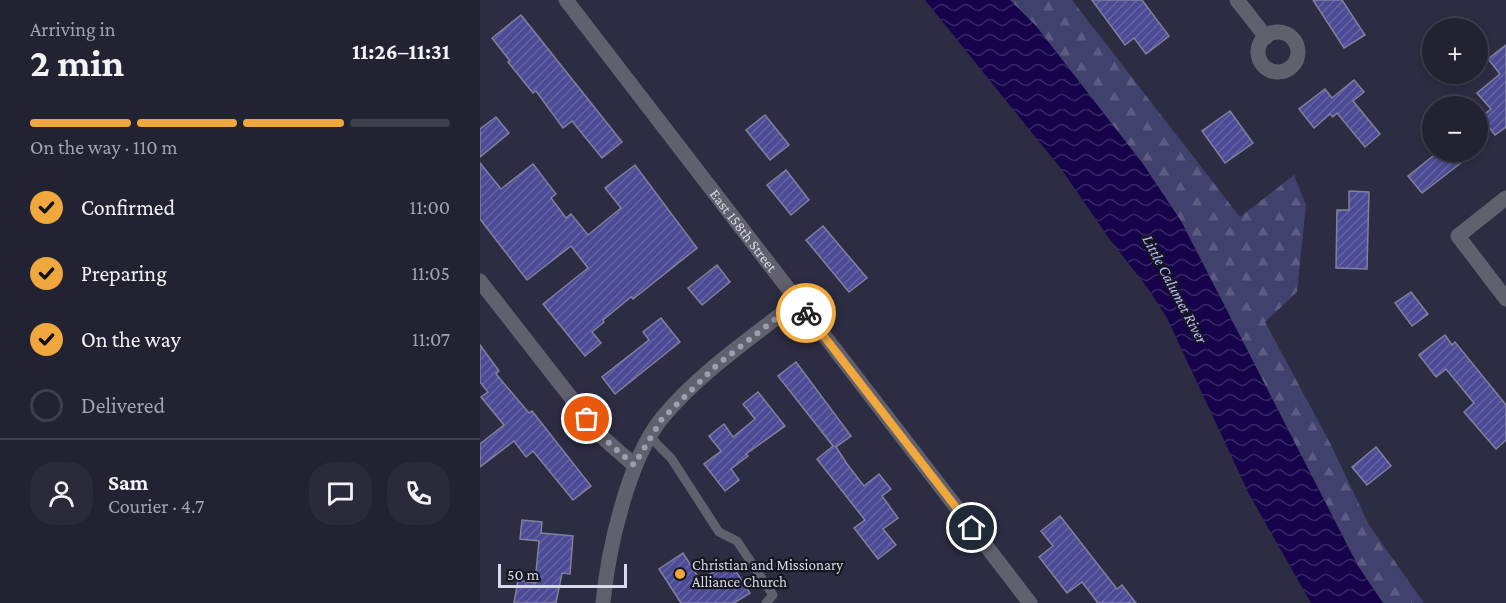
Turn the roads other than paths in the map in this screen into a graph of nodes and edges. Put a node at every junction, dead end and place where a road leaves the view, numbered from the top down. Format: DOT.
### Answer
graph roads {
  1 [pos="566,0"];
  2 [pos="1237,0"];
  3 [pos="1266,37"];
  4 [pos="1506,198"];
  5 [pos="480,281"];
  6 [pos="1506,299"];
  7 [pos="797,302"];
  8 [pos="650,437"];
  9 [pos="634,465"];
  10 [pos="603,603"];
  11 [pos="766,603"];
  12 [pos="1030,603"];
  1 -- 7 [label="street, East 158th Street"];
  2 -- 3 [label="street"];
  4 -- 6 [label="street"];
  5 -- 9 [label="street"];
  7 -- 8 [label="street"];
  7 -- 12 [label="street, East 158th Street"];
  8 -- 9 [label="street"];
  8 -- 11 [label="lane"];
  9 -- 10 [label="street"];
}
